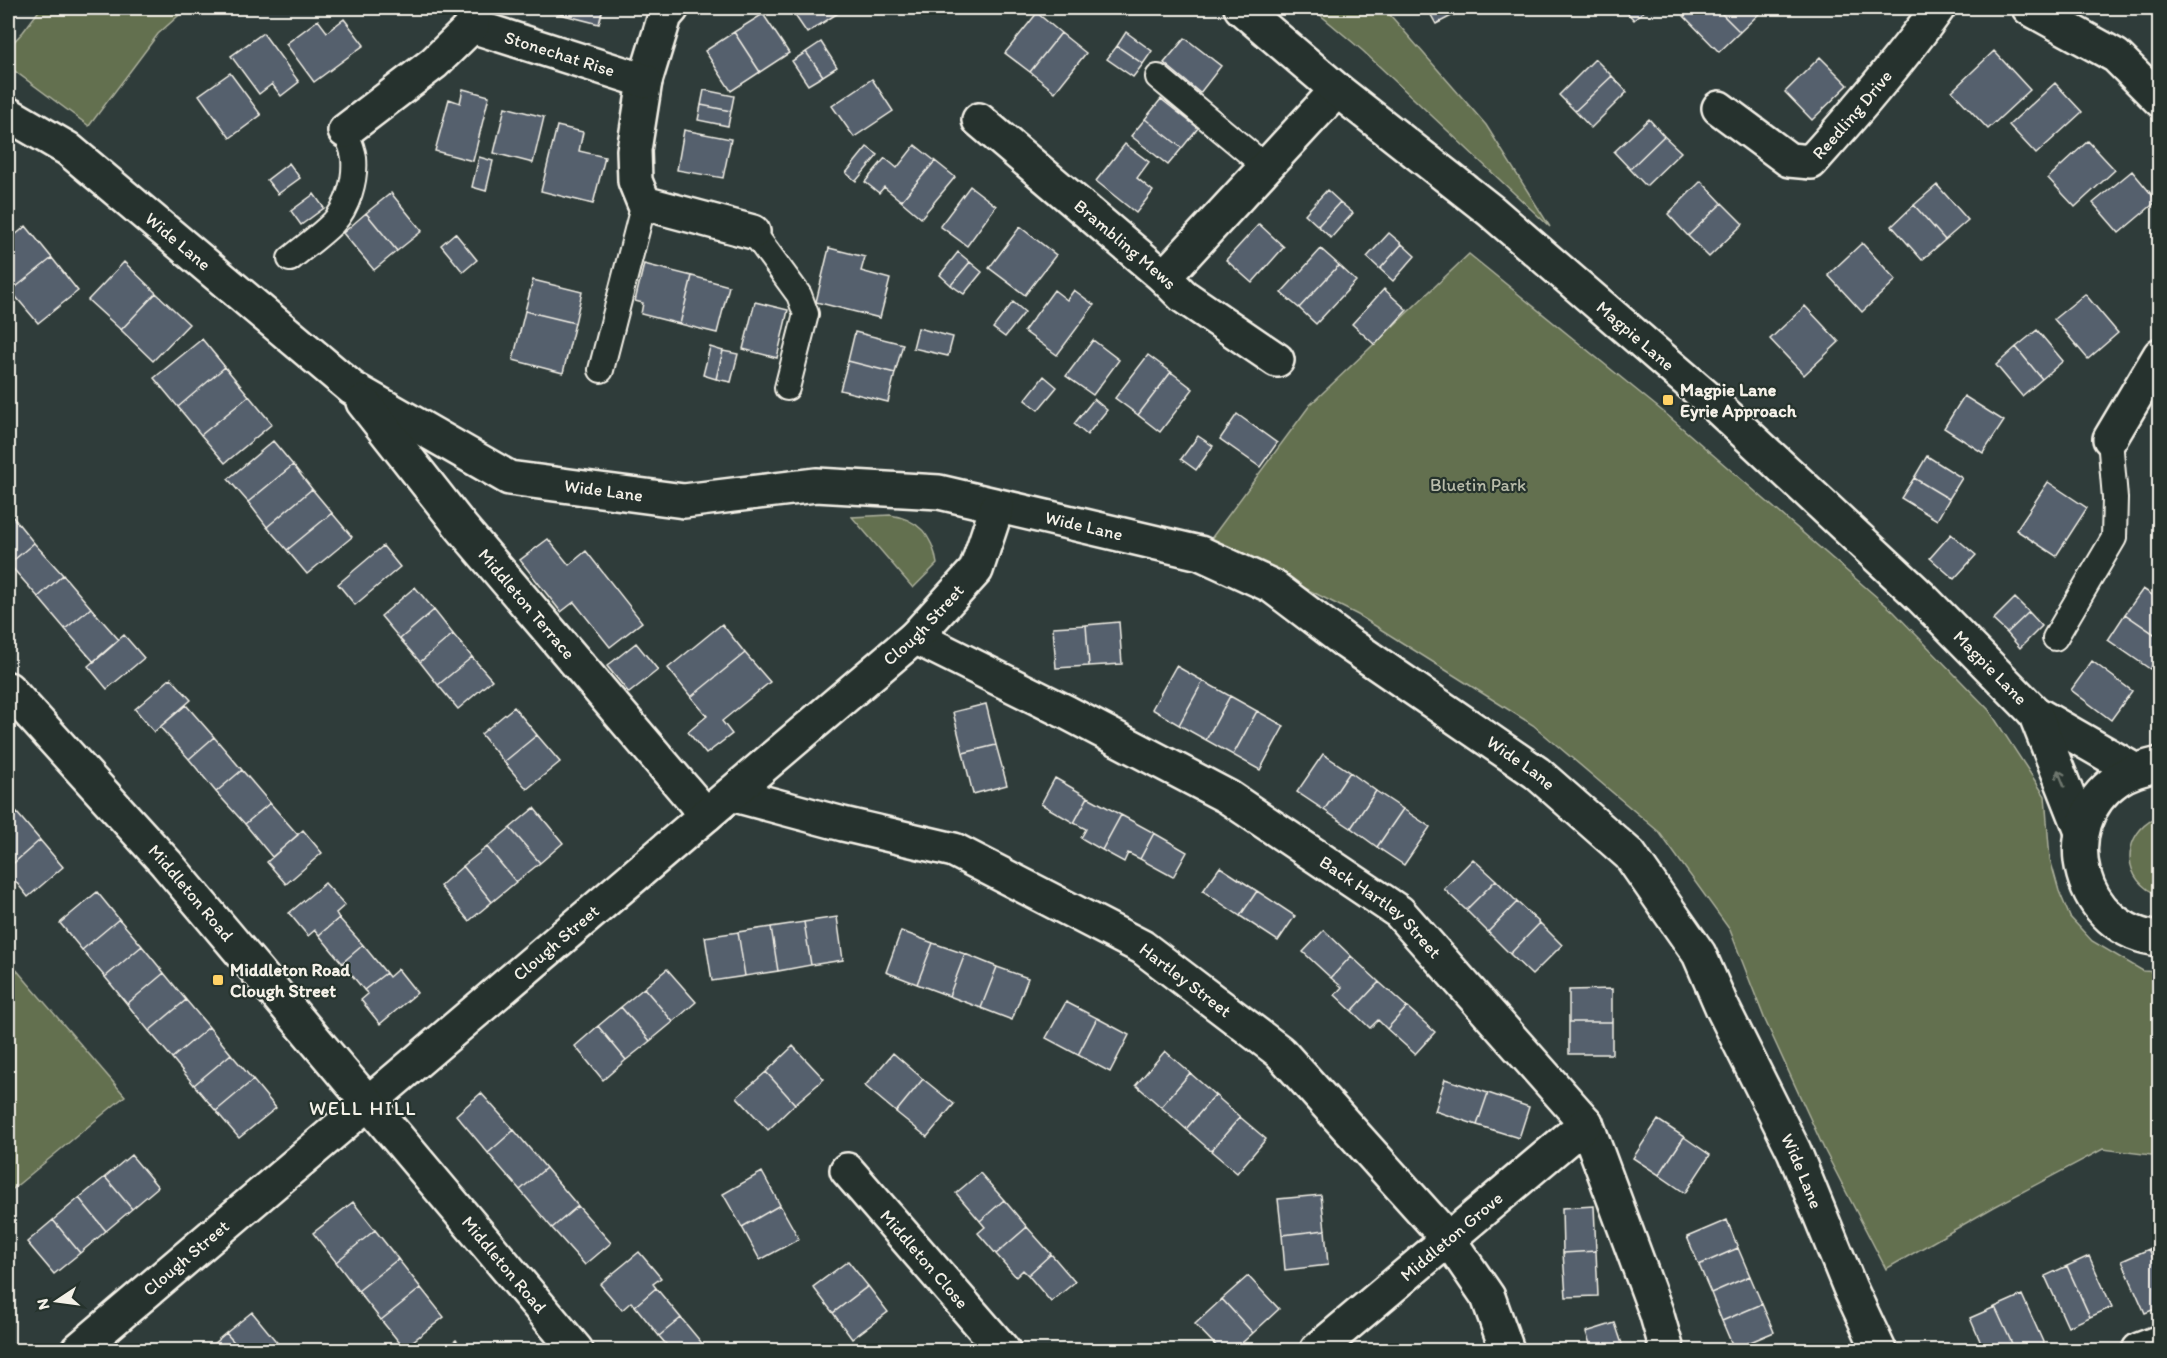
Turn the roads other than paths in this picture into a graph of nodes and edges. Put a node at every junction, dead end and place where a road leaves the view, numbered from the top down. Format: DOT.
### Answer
graph roads {
  1 [pos="672,8"];
  2 [pos="1241,8"];
  3 [pos="1938,8"];
  4 [pos="2029,8"];
  5 [pos="473,17"];
  6 [pos="1158,77"];
  7 [pos="645,81"];
  8 [pos="1337,90"];
  9 [pos="2160,100"];
  10 [pos="1719,108"];
  11 [pos="8,114"];
  12 [pos="979,120"];
  13 [pos="345,131"];
  14 [pos="1266,166"];
  15 [pos="644,203"];
  16 [pos="753,232"];
  17 [pos="290,259"];
  18 [pos="1164,277"];
  19 [pos="2160,355"];
  20 [pos="1278,360"];
  21 [pos="601,370"];
  22 [pos="352,388"];
  23 [pos="787,388"];
  24 [pos="2110,439"];
  25 [pos="997,507"];
  26 [pos="915,637"];
  27 [pos="2055,638"];
  28 [pos="8,689"];
  29 [pos="2035,713"];
  30 [pos="2147,767"];
  31 [pos="731,794"];
  32 [pos="706,815"];
  33 [pos="2082,832"];
  34 [pos="2160,939"];
  35 [pos="367,1104"];
  36 [pos="1586,1123"];
  37 [pos="847,1170"];
  38 [pos="1449,1240"];
  39 [pos="2160,1342"];
  40 [pos="78,1350"];
  41 [pos="576,1350"];
  42 [pos="1003,1350"];
  43 [pos="1317,1350"];
  44 [pos="1507,1350"];
  45 [pos="1667,1350"];
  46 [pos="1879,1350"];
  47 [pos="2139,1350"];
  1 -- 7 [label="street"];
  2 -- 8 [label="street, Magpie Lane"];
  3 -- 10 [label="street, Reedling Drive"];
  4 -- 9 [label="street"];
  5 -- 7 [label="street, Stonechat Rise"];
  5 -- 13 [label="street, Stonechat Rise"];
  6 -- 14 [label="lane"];
  7 -- 15 [label="street"];
  8 -- 14 [label="street"];
  8 -- 29 [label="street, Magpie Lane"];
  11 -- 22 [label="street, Wide Lane"];
  12 -- 18 [label="street, Brambling Mews"];
  13 -- 17 [label="lane"];
  14 -- 18 [label="street"];
  15 -- 16 [label="street"];
  15 -- 21 [label="lane"];
  16 -- 23 [label="lane"];
  18 -- 20 [label="street, Brambling Mews"];
  19 -- 24 [label="street"];
  22 -- 25 [label="street, Wide Lane"];
  22 -- 32 [label="street, Middleton Terrace"];
  24 -- 27 [label="lane"];
  25 -- 26 [label="street, Clough Street"];
  25 -- 46 [label="street, Wide Lane"];
  26 -- 31 [label="street, Clough Street"];
  26 -- 36 [label="street, Back Hartley Street"];
  28 -- 35 [label="street, Middleton Road"];
  29 -- 30 [label="street, Magpie Lane"];
  33 -- 29 [label="street, Magpie Lane, one-way"];
  30 -- 33 [label="street"];
  31 -- 32 [label="street, Clough Street"];
  31 -- 38 [label="street, Hartley Street"];
  32 -- 35 [label="street, Clough Street"];
  33 -- 34 [label="street"];
  35 -- 40 [label="street, Clough Street"];
  35 -- 41 [label="street, Middleton Road"];
  36 -- 38 [label="street, Middleton Grove"];
  36 -- 45 [label="street, Back Hartley Street"];
  37 -- 42 [label="street, Middleton Close"];
  38 -- 43 [label="street, Middleton Grove"];
  38 -- 44 [label="street, Hartley Street"];
  39 -- 47 [label="street"];
}
